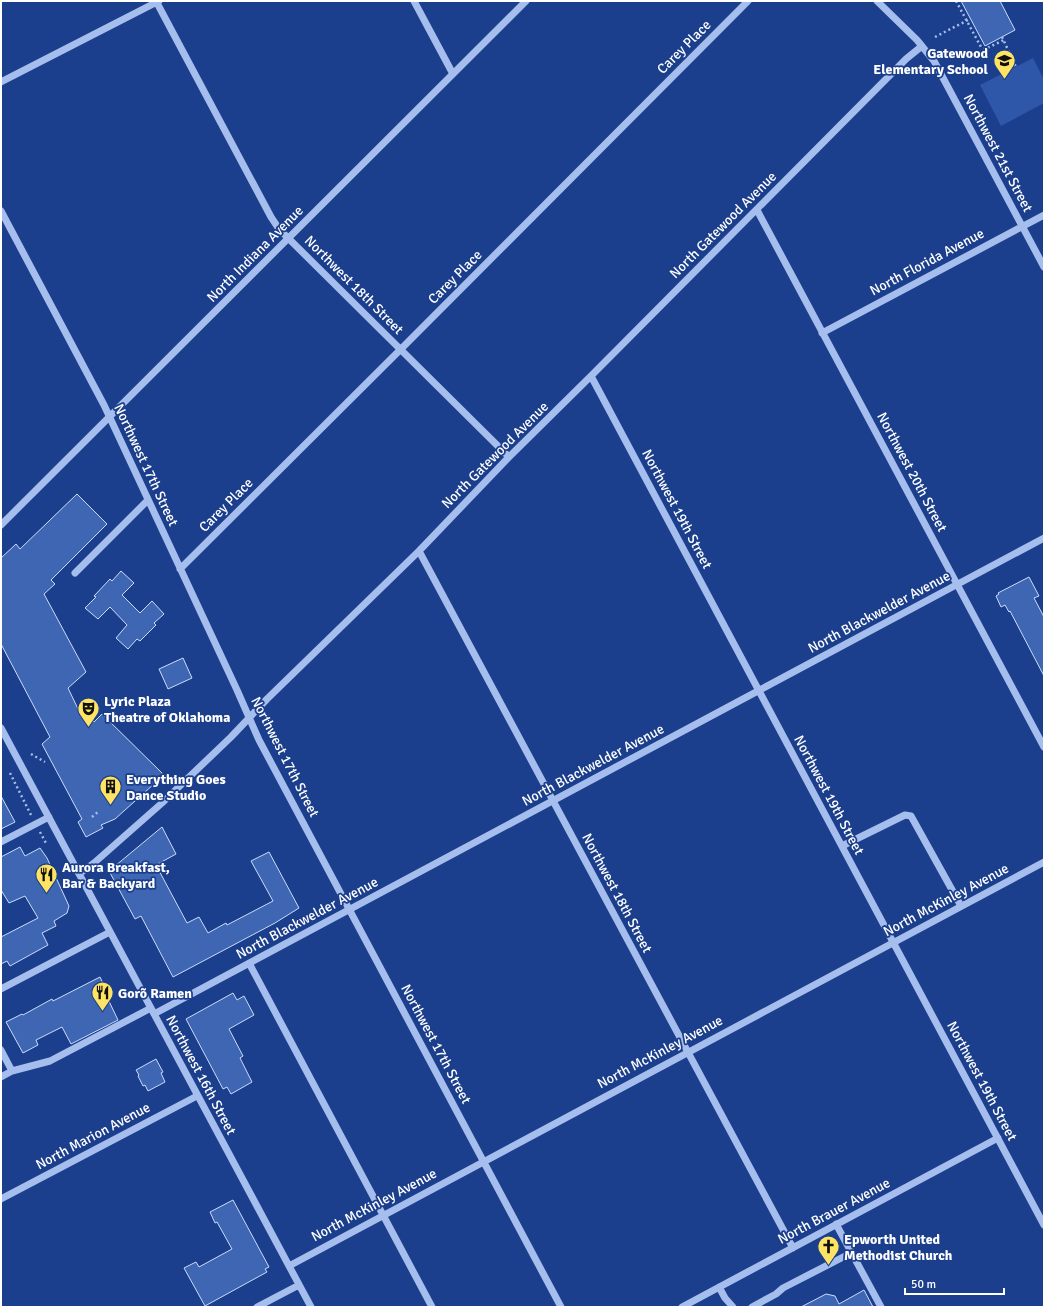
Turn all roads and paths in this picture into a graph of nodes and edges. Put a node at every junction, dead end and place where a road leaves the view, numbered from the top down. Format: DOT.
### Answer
graph roads {
  1 [pos="158,1"];
  2 [pos="414,1"];
  3 [pos="526,1"];
  4 [pos="748,1"];
  5 [pos="877,1"];
  6 [pos="956,1"];
  7 [pos="970,19"];
  8 [pos="967,21"];
  9 [pos="935,37"];
  10 [pos="1002,37"];
  11 [pos="1004,40"];
  12 [pos="922,46"];
  13 [pos="1016,67"];
  14 [pos="453,74"];
  15 [pos="1,82"];
  16 [pos="757,210"];
  17 [pos="1,212"];
  18 [pos="1044,215"];
  19 [pos="1022,226"];
  20 [pos="289,238"];
  21 [pos="1044,266"];
  22 [pos="822,333"];
  23 [pos="401,349"];
  24 [pos="592,376"];
  25 [pos="110,418"];
  26 [pos="509,457"];
  27 [pos="148,500"];
  28 [pos="1,525"];
  29 [pos="1044,538"];
  30 [pos="419,551"];
  31 [pos="180,569"];
  32 [pos="75,573"];
  33 [pos="957,585"];
  34 [pos="759,691"];
  35 [pos="249,718"];
  36 [pos="1,728"];
  37 [pos="1044,747"];
  38 [pos="31,754"];
  39 [pos="45,762"];
  40 [pos="10,773"];
  41 [pos="553,801"];
  42 [pos="98,812"];
  43 [pos="49,817"];
  44 [pos="92,817"];
  45 [pos="36,824"];
  46 [pos="1,842"];
  47 [pos="47,845"];
  48 [pos="842,846"];
  49 [pos="1044,862"];
  50 [pos="79,874"];
  51 [pos="961,906"];
  52 [pos="349,910"];
  53 [pos="110,932"];
  54 [pos="893,943"];
  55 [pos="250,963"];
  56 [pos="1,989"];
  57 [pos="152,1011"];
  58 [pos="1,1050"];
  59 [pos="688,1052"];
  60 [pos="12,1071"];
  61 [pos="1,1077"];
  62 [pos="197,1096"];
  63 [pos="998,1138"];
  64 [pos="484,1161"];
  65 [pos="1,1199"];
  66 [pos="383,1215"];
  67 [pos="836,1224"];
  68 [pos="1044,1225"];
  69 [pos="793,1248"];
  70 [pos="852,1253"];
  71 [pos="289,1266"];
  72 [pos="299,1285"];
  73 [pos="719,1287"];
  74 [pos="257,1307"];
  75 [pos="311,1307"];
  76 [pos="432,1307"];
  77 [pos="561,1307"];
  78 [pos="682,1307"];
  79 [pos="733,1307"];
  80 [pos="752,1307"];
  81 [pos="882,1307"];
  1 -- 15 [label="street"];
  1 -- 20 [label="street, Northwest 18th Street"];
  2 -- 14 [label="street"];
  3 -- 14 [label="street, North Indiana Avenue"];
  4 -- 23 [label="street, Carey Place"];
  5 -- 12 [label="street, Northwest 21st Street"];
  6 -- 8 [label="path"];
  7 -- 8 [label="path"];
  8 -- 9 [label="path"];
  8 -- 11 [label="path"];
  10 -- 11 [label="path"];
  11 -- 13 [label="path"];
  12 -- 16 [label="street, North Gatewood Avenue"];
  12 -- 19 [label="street, Northwest 21st Street"];
  14 -- 20 [label="street, North Indiana Avenue"];
  16 -- 22 [label="street, Northwest 20th Street"];
  16 -- 24 [label="street, North Gatewood Avenue"];
  17 -- 25 [label="street, Northwest 17th Street"];
  18 -- 19 [label="street, North Florida Avenue"];
  19 -- 21 [label="street, Northwest 21st Street"];
  19 -- 22 [label="street, North Florida Avenue"];
  20 -- 23 [label="street, Northwest 18th Street"];
  20 -- 25 [label="street, North Indiana Avenue"];
  22 -- 33 [label="street, Northwest 20th Street"];
  23 -- 26 [label="street, Northwest 18th Street"];
  23 -- 31 [label="street, Carey Place"];
  24 -- 26 [label="street, North Gatewood Avenue"];
  24 -- 34 [label="street, Northwest 19th Street"];
  25 -- 27 [label="street, Northwest 17th Street"];
  25 -- 28 [label="street, North Indiana Avenue"];
  26 -- 30 [label="street, North Gatewood Avenue"];
  27 -- 31 [label="street, Northwest 17th Street"];
  27 -- 32 [label="street"];
  29 -- 33 [label="street, North Blackwelder Avenue"];
  30 -- 35 [label="street, North Gatewood Avenue"];
  30 -- 41 [label="street, Northwest 18th Street"];
  31 -- 35 [label="street, Northwest 17th Street"];
  33 -- 34 [label="street, North Blackwelder Avenue"];
  33 -- 37 [label="street, Northwest 20th Street"];
  34 -- 41 [label="street, North Blackwelder Avenue"];
  34 -- 48 [label="street, Northwest 19th Street"];
  35 -- 50 [label="street, North Gatewood Avenue"];
  35 -- 52 [label="street, Northwest 17th Street"];
  36 -- 43 [label="street, Northwest 16th Street"];
  38 -- 39 [label="path"];
  40 -- 45 [label="path"];
  41 -- 52 [label="street, North Blackwelder Avenue"];
  41 -- 59 [label="street, Northwest 18th Street"];
  42 -- 44 [label="path"];
  43 -- 45 [label="street"];
  43 -- 50 [label="street, Northwest 16th Street"];
  45 -- 46 [label="street"];
  45 -- 47 [label="path"];
  48 -- 51 [label="street"];
  48 -- 54 [label="street, Northwest 19th Street"];
  49 -- 51 [label="street, North McKinley Avenue"];
  50 -- 53 [label="street, Northwest 16th Street"];
  51 -- 54 [label="street, North McKinley Avenue"];
  52 -- 55 [label="street, North Blackwelder Avenue"];
  52 -- 64 [label="street, Northwest 17th Street"];
  53 -- 56 [label="street"];
  53 -- 57 [label="street, Northwest 16th Street"];
  54 -- 59 [label="street, North McKinley Avenue"];
  54 -- 63 [label="street, Northwest 19th Street"];
  55 -- 57 [label="street, North Blackwelder Avenue"];
  55 -- 66 [label="street"];
  57 -- 60 [label="street, North Blackwelder Avenue"];
  57 -- 62 [label="street, Northwest 16th Street"];
  58 -- 60 [label="street"];
  59 -- 64 [label="street, North McKinley Avenue"];
  59 -- 69 [label="street, Northwest 18th Street"];
  60 -- 61 [label="street, North Blackwelder Avenue"];
  62 -- 65 [label="street, North Marion Avenue"];
  62 -- 71 [label="street, Northwest 16th Street"];
  63 -- 67 [label="street, North Brauer Avenue"];
  63 -- 68 [label="street, Northwest 19th Street"];
  64 -- 66 [label="street, North McKinley Avenue"];
  64 -- 77 [label="street, Northwest 17th Street"];
  66 -- 71 [label="street, North McKinley Avenue"];
  66 -- 76 [label="street"];
  67 -- 69 [label="street, North Brauer Avenue"];
  67 -- 70 [label="street"];
  69 -- 73 [label="street, North Brauer Avenue"];
  70 -- 80 [label="street"];
  70 -- 81 [label="street"];
  71 -- 72 [label="street, Northwest 16th Street"];
  72 -- 74 [label="street"];
  72 -- 75 [label="street, Northwest 16th Street"];
  73 -- 78 [label="street, North Brauer Avenue"];
  73 -- 79 [label="street"];
}
